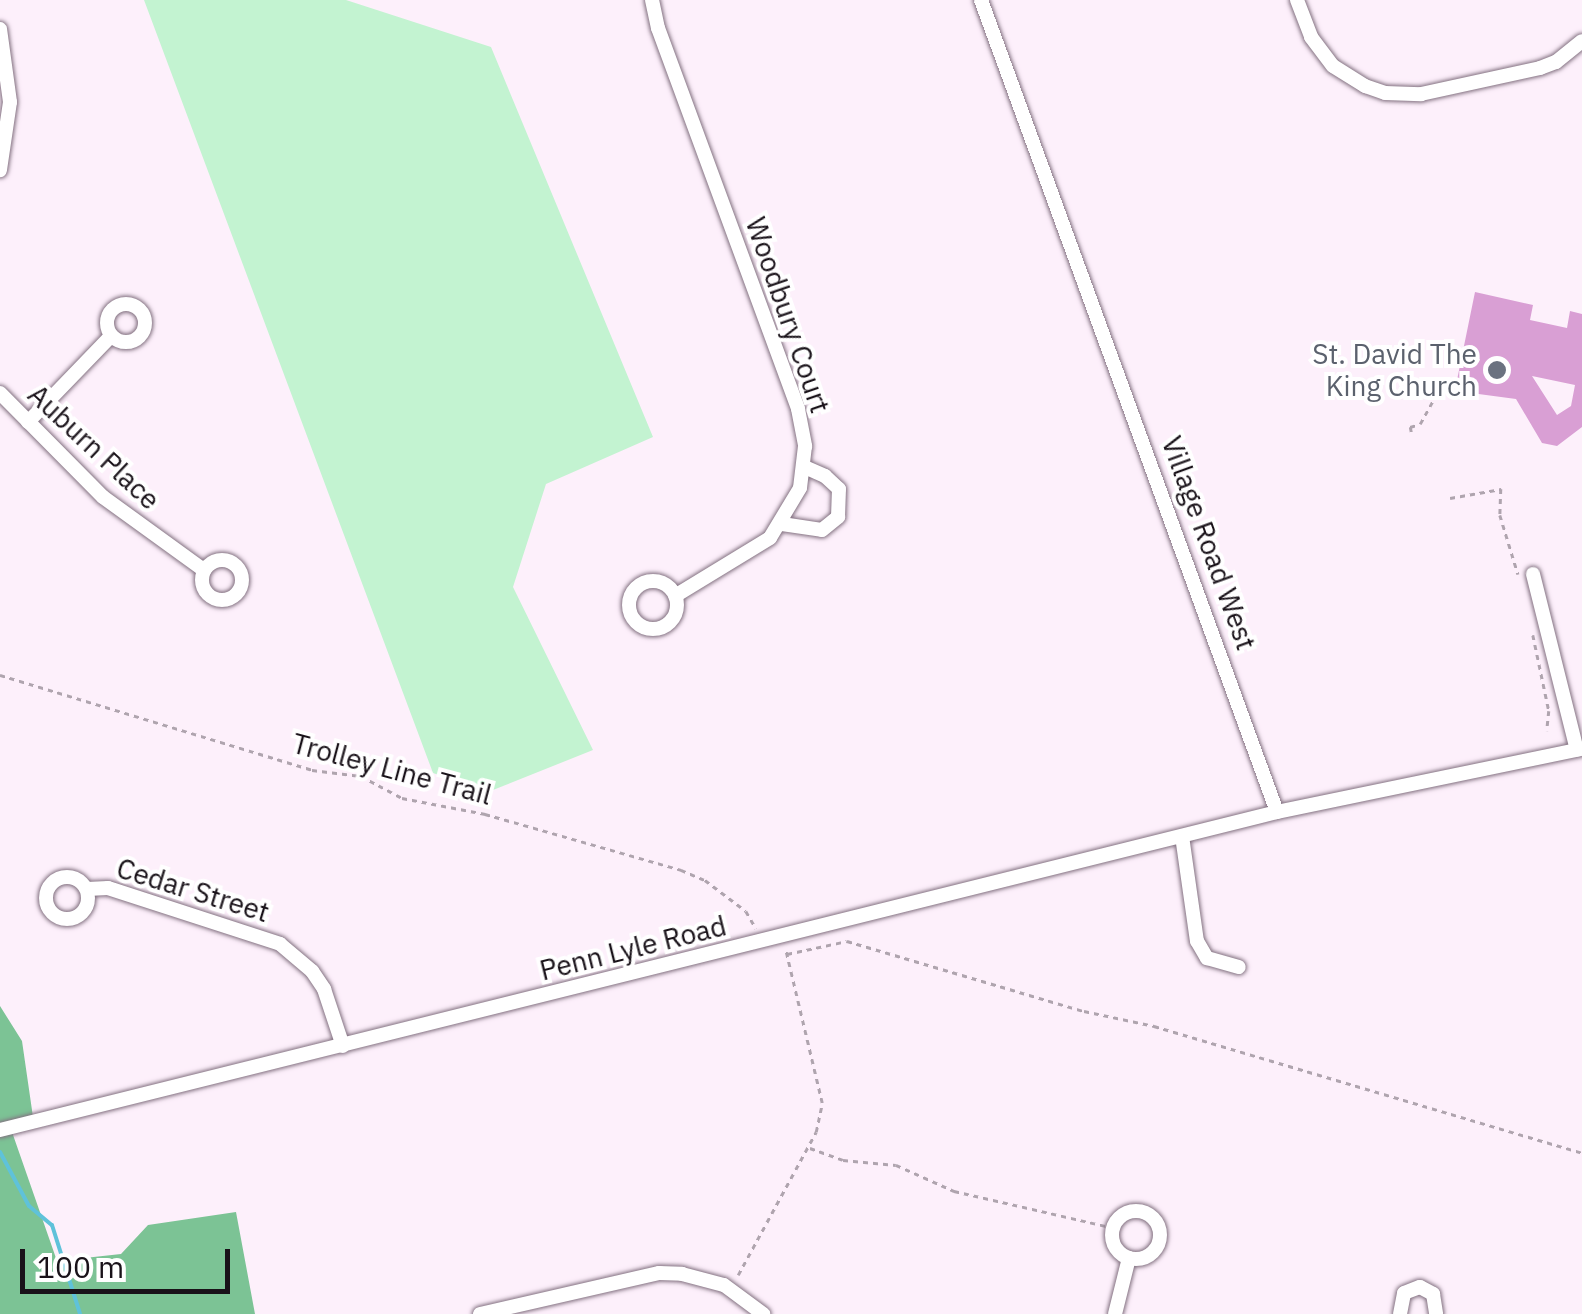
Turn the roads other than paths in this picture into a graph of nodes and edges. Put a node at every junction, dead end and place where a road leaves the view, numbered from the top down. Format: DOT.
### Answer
graph roads {
  1 [pos="652,0"];
  2 [pos="981,0"];
  3 [pos="1297,0"];
  4 [pos="0,29"];
  5 [pos="1582,41"];
  6 [pos="0,170"];
  7 [pos="111,336"];
  8 [pos="0,394"];
  9 [pos="28,422"];
  10 [pos="805,468"];
  11 [pos="782,524"];
  12 [pos="204,570"];
  13 [pos="1526,575"];
  14 [pos="675,596"];
  15 [pos="1580,750"];
  16 [pos="1277,812"];
  17 [pos="1182,836"];
  18 [pos="87,889"];
  19 [pos="1239,967"];
  20 [pos="342,1046"];
  21 [pos="0,1130"];
  22 [pos="1129,1258"];
  23 [pos="480,1314"];
  24 [pos="763,1314"];
  25 [pos="1115,1314"];
  26 [pos="1400,1314"];
  27 [pos="1436,1314"];
  1 -- 10 [label="street, Woodbury Court"];
  2 -- 16 [label="street, Village Road West"];
  3 -- 5 [label="street"];
  4 -- 6 [label="street"];
  7 -- 9 [label="street"];
  8 -- 9 [label="street, Auburn Place"];
  9 -- 12 [label="street, Auburn Place"];
  10 -- 11 [label="street, Woodbury Court"];
  10 -- 11 [label="street"];
  11 -- 14 [label="street, Woodbury Court"];
  13 -- 15 [label="street"];
  15 -- 16 [label="street"];
  16 -- 17 [label="street, Penn Lyle Road"];
  17 -- 19 [label="street"];
  17 -- 20 [label="street, Penn Lyle Road"];
  18 -- 20 [label="street, Cedar Street"];
  20 -- 21 [label="street, Penn Lyle Road"];
  22 -- 22 [label="street"];
  22 -- 25 [label="street"];
  23 -- 24 [label="street"];
  26 -- 27 [label="street"];
}
